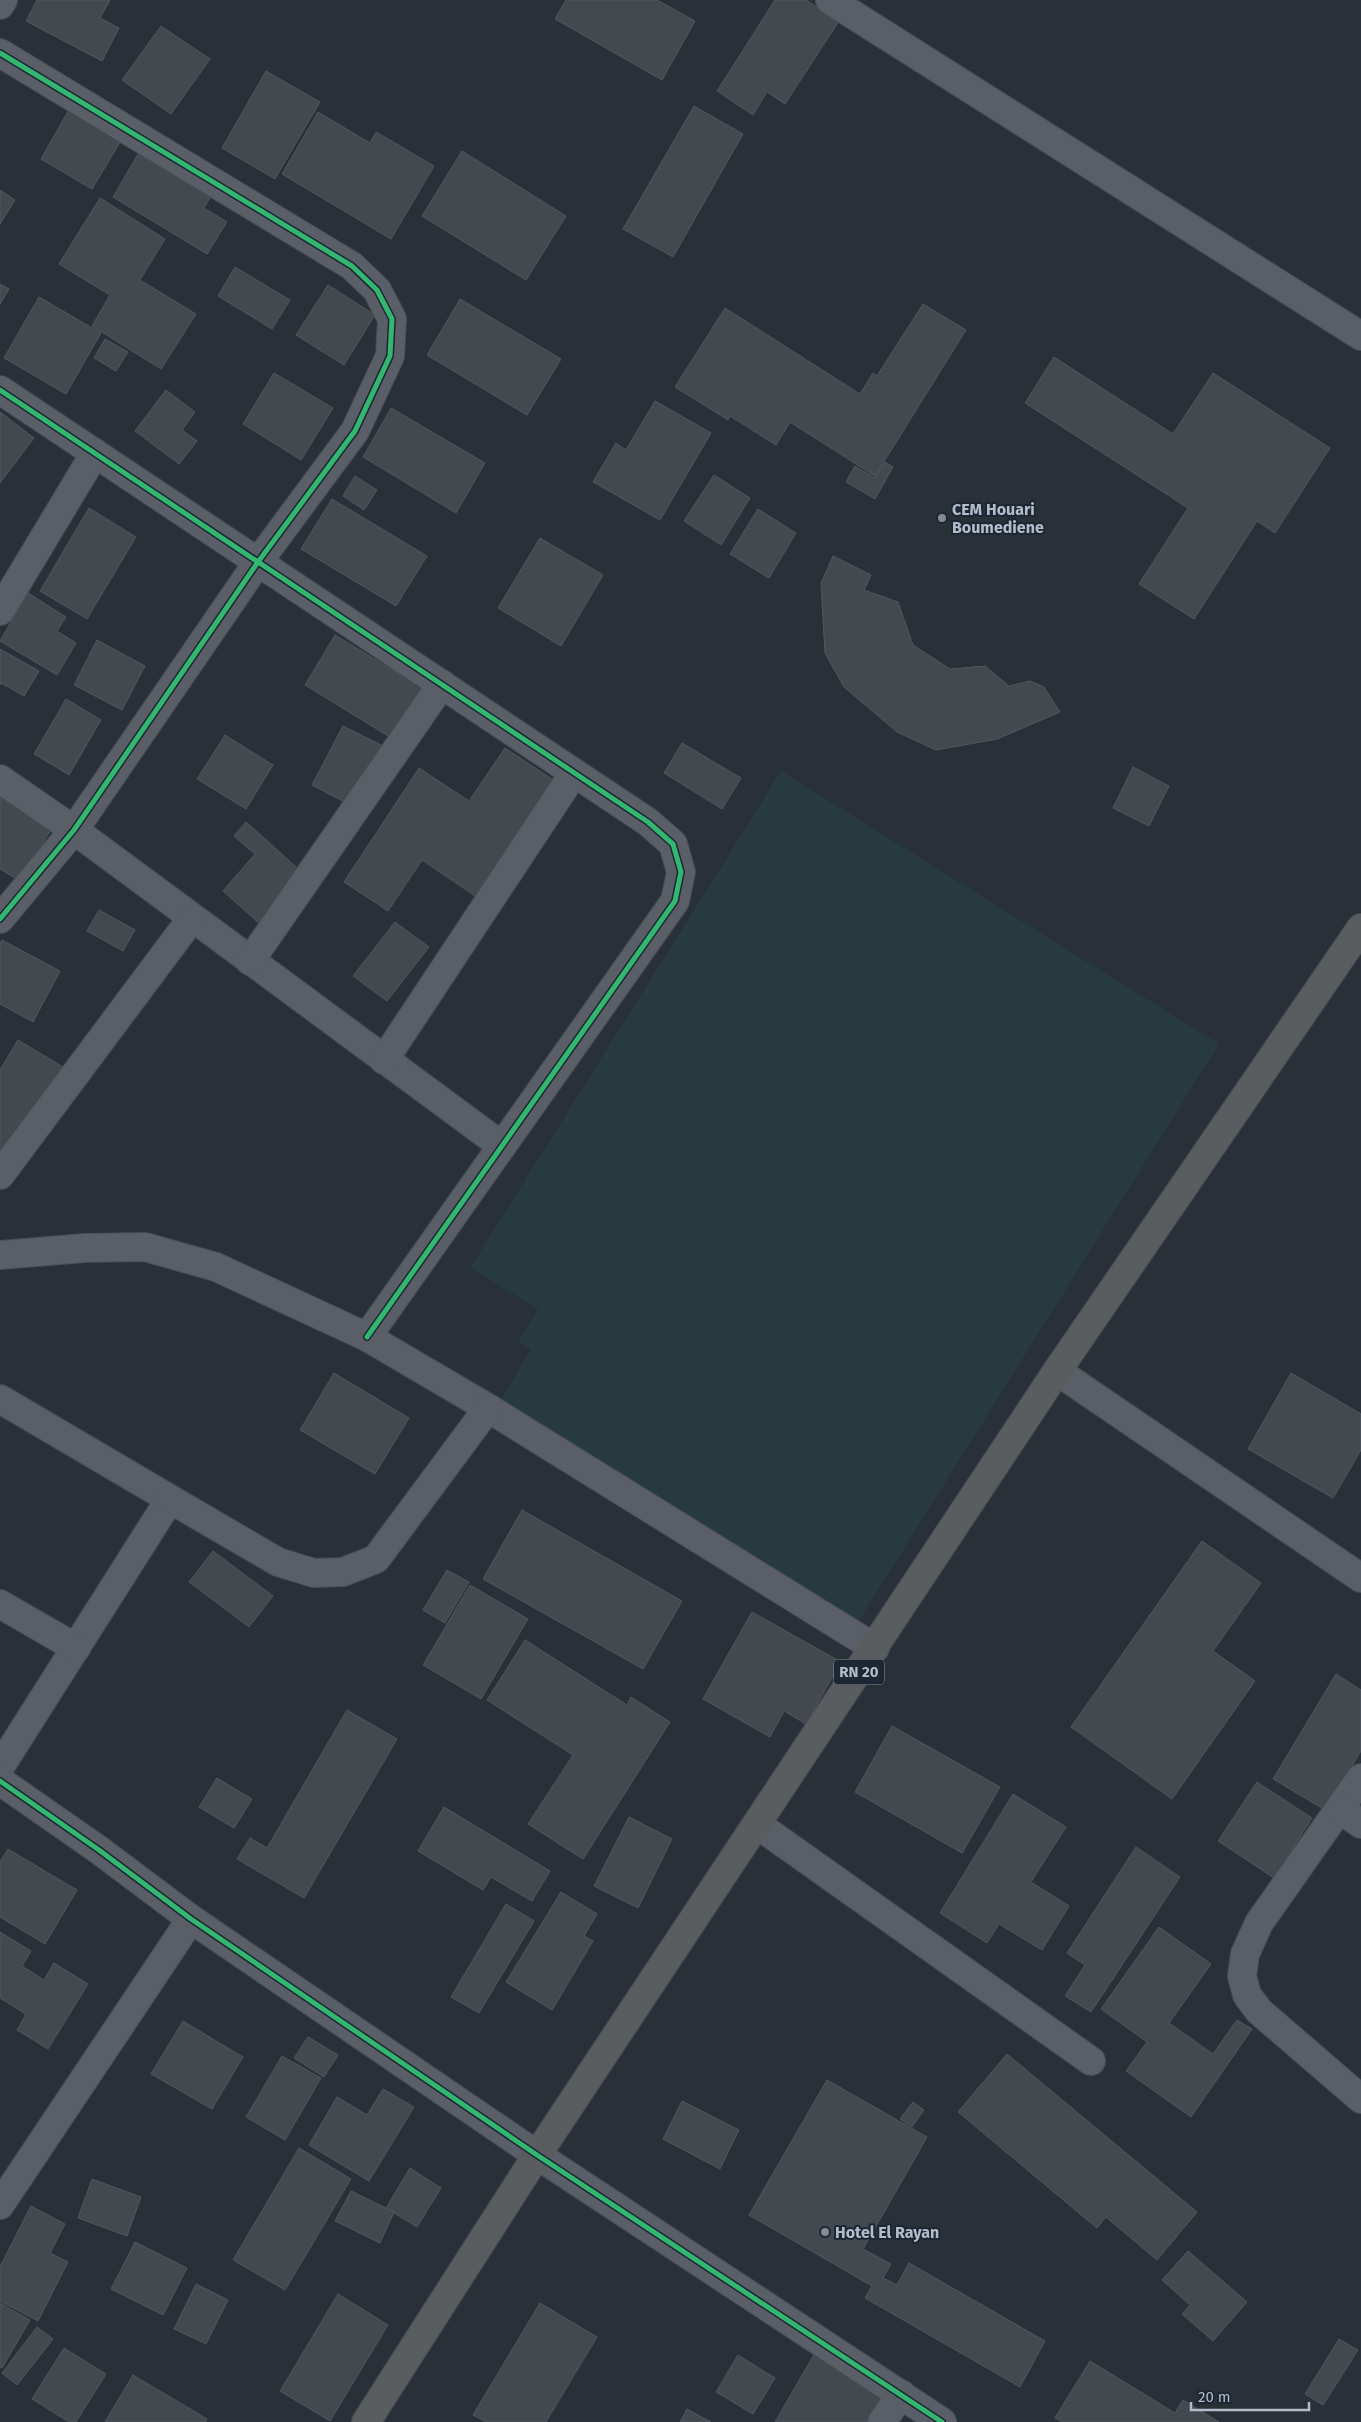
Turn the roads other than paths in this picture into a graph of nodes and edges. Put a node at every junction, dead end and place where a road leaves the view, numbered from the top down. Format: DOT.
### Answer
graph roads {
  1 [pos="3,0"];
  2 [pos="830,0"];
  3 [pos="0,5"];
  4 [pos="0,53"];
  5 [pos="1361,336"];
  6 [pos="0,390"];
  7 [pos="95,453"];
  8 [pos="258,562"];
  9 [pos="0,611"];
  10 [pos="442,684"];
  11 [pos="574,773"];
  12 [pos="0,779"];
  13 [pos="74,830"];
  14 [pos="192,918"];
  15 [pos="0,919"];
  16 [pos="1361,928"];
  17 [pos="250,961"];
  18 [pos="384,1060"];
  19 [pos="502,1146"];
  20 [pos="0,1175"];
  21 [pos="0,1255"];
  22 [pos="367,1337"];
  23 [pos="1057,1372"];
  24 [pos="0,1400"];
  25 [pos="488,1408"];
  26 [pos="170,1499"];
  27 [pos="1361,1578"];
  28 [pos="0,1604"];
  29 [pos="76,1648"];
  30 [pos="875,1648"];
  31 [pos="0,1767"];
  32 [pos="1361,1778"];
  33 [pos="0,1781"];
  34 [pos="1350,1816"];
  35 [pos="758,1825"];
  36 [pos="191,1919"];
  37 [pos="1091,2061"];
  38 [pos="1361,2099"];
  39 [pos="537,2155"];
  40 [pos="0,2205"];
  41 [pos="901,2394"];
  42 [pos="366,2422"];
  43 [pos="882,2422"];
  44 [pos="942,2422"];
  1 -- 3 [label="street"];
  2 -- 5 [label="street"];
  4 -- 8 [label="street"];
  6 -- 7 [label="street"];
  7 -- 8 [label="street"];
  7 -- 9 [label="street"];
  8 -- 10 [label="street"];
  8 -- 13 [label="street"];
  10 -- 11 [label="street"];
  10 -- 17 [label="street"];
  11 -- 18 [label="street"];
  11 -- 19 [label="street"];
  12 -- 13 [label="street"];
  13 -- 14 [label="street"];
  13 -- 15 [label="street"];
  14 -- 17 [label="street"];
  14 -- 20 [label="street"];
  16 -- 23 [label="highway, RN 20"];
  17 -- 18 [label="street"];
  18 -- 19 [label="street"];
  19 -- 22 [label="street"];
  21 -- 22 [label="street"];
  22 -- 25 [label="street"];
  23 -- 27 [label="street"];
  23 -- 30 [label="highway, RN 20"];
  24 -- 26 [label="street"];
  25 -- 26 [label="street"];
  25 -- 30 [label="street"];
  26 -- 29 [label="street"];
  28 -- 29 [label="street"];
  29 -- 31 [label="street"];
  30 -- 35 [label="highway, RN 20"];
  32 -- 34 [label="street"];
  33 -- 36 [label="street"];
  34 -- 38 [label="street"];
  35 -- 37 [label="street"];
  35 -- 39 [label="highway, RN 20"];
  36 -- 39 [label="street"];
  36 -- 40 [label="street"];
  39 -- 41 [label="street"];
  39 -- 42 [label="highway, RN 20"];
  41 -- 43 [label="street"];
  41 -- 44 [label="street"];
}
